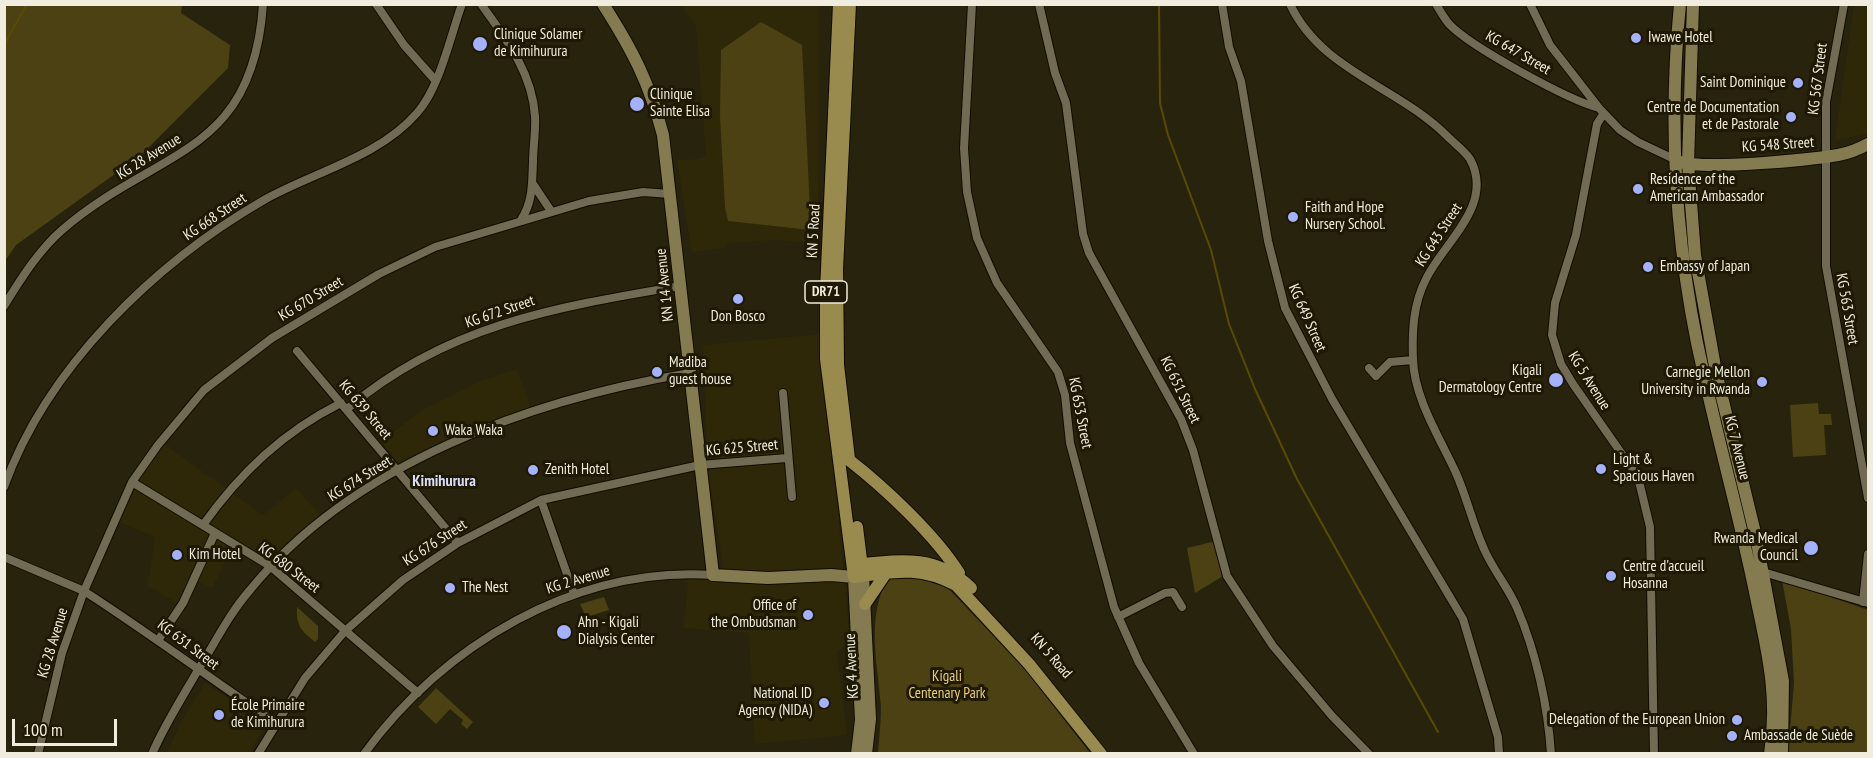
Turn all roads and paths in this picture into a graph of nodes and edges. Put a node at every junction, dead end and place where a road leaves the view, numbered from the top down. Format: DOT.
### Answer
graph roads {
  1 [pos="263,4"];
  2 [pos="375,4"];
  3 [pos="462,4"];
  4 [pos="481,4"];
  5 [pos="603,4"];
  6 [pos="839,4"];
  7 [pos="850,4"];
  8 [pos="972,4"];
  9 [pos="1039,4"];
  10 [pos="1222,4"];
  11 [pos="1290,4"];
  12 [pos="1436,4"];
  13 [pos="1530,4"];
  14 [pos="1680,4"];
  15 [pos="1694,4"];
  16 [pos="1844,4"];
  17 [pos="435,80"];
  18 [pos="1601,111"];
  19 [pos="1869,144"];
  20 [pos="1825,157"];
  21 [pos="1682,162"];
  22 [pos="532,184"];
  23 [pos="670,194"];
  24 [pos="550,211"];
  25 [pos="521,220"];
  26 [pos="680,286"];
  27 [pos="4,306"];
  28 [pos="297,351"];
  29 [pos="1413,360"];
  30 [pos="1370,368"];
  31 [pos="690,374"];
  32 [pos="783,393"];
  33 [pos="344,406"];
  34 [pos="787,458"];
  35 [pos="849,460"];
  36 [pos="700,465"];
  37 [pos="399,471"];
  38 [pos="132,482"];
  39 [pos="4,487"];
  40 [pos="792,496"];
  41 [pos="1869,498"];
  42 [pos="541,500"];
  43 [pos="203,525"];
  44 [pos="215,533"];
  45 [pos="458,543"];
  46 [pos="1869,554"];
  47 [pos="4,557"];
  48 [pos="270,567"];
  49 [pos="858,571"];
  50 [pos="1763,572"];
  51 [pos="885,573"];
  52 [pos="713,574"];
  53 [pos="964,582"];
  54 [pos="84,591"];
  55 [pos="574,594"];
  56 [pos="1866,602"];
  57 [pos="865,604"];
  58 [pos="1182,607"];
  59 [pos="1118,616"];
  60 [pos="345,631"];
  61 [pos="159,639"];
  62 [pos="862,665"];
  63 [pos="198,670"];
  64 [pos="418,693"];
  65 [pos="276,723"];
  66 [pos="38,753"];
  67 [pos="152,753"];
  68 [pos="258,753"];
  69 [pos="364,753"];
  70 [pos="857,753"];
  71 [pos="866,753"];
  72 [pos="1101,753"];
  73 [pos="1111,753"];
  74 [pos="1194,753"];
  75 [pos="1369,753"];
  76 [pos="1499,753"];
  77 [pos="1551,753"];
  78 [pos="1654,753"];
  79 [pos="1770,753"];
  80 [pos="1782,753"];
  1 -- 27 [label="street, KG 28 Avenue"];
  2 -- 17 [label="street"];
  3 -- 17 [label="street, KG 668 Street"];
  4 -- 22 [label="street"];
  5 -- 23 [label="main road, KN 14 Avenue"];
  6 -- 49 [label="main road, KN 5 Road / DR71"];
  7 -- 35 [label="main road, KN 5 Road / DR71"];
  8 -- 59 [label="street, KG 653 Street"];
  9 -- 75 [label="street, KG 651 Street"];
  10 -- 76 [label="street, KG 649 Street"];
  11 -- 29 [label="street, KG 643 Street"];
  12 -- 18 [label="street, KG 647 Street"];
  13 -- 18 [label="street"];
  14 -- 21 [label="main road, KG 7 Avenue"];
  15 -- 21 [label="main road, KG 7 Avenue"];
  16 -- 20 [label="street, KG 567 Street"];
  17 -- 39 [label="street, KG 668 Street"];
  18 -- 21 [label="street"];
  18 -- 78 [label="street, KG 5 Avenue"];
  19 -- 20 [label="main road, KG 548 Street"];
  20 -- 21 [label="main road, KG 548 Street"];
  20 -- 41 [label="street, KG 563 Street"];
  21 -- 50 [label="main road, KG 7 Avenue"];
  21 -- 79 [label="main road, KG 7 Avenue"];
  22 -- 24 [label="street"];
  22 -- 25 [label="street"];
  23 -- 24 [label="street, KG 670 Street"];
  23 -- 26 [label="main road, KN 14 Avenue"];
  24 -- 25 [label="street, KG 670 Street"];
  25 -- 38 [label="street, KG 670 Street"];
  26 -- 31 [label="main road, KN 14 Avenue"];
  26 -- 33 [label="street, KG 672 Street"];
  28 -- 33 [label="street, KG 639 Street"];
  29 -- 30 [label="street"];
  29 -- 77 [label="street, KG 643 Street"];
  31 -- 36 [label="main road, KN 14 Avenue"];
  31 -- 37 [label="street, KG 674 Street"];
  32 -- 34 [label="street"];
  33 -- 37 [label="street, KG 639 Street"];
  33 -- 43 [label="street, KG 672 Street"];
  34 -- 36 [label="street, KG 625 Street"];
  34 -- 40 [label="street"];
  35 -- 49 [label="main road, KN 5 Road / DR71"];
  35 -- 53 [label="main road"];
  36 -- 42 [label="street, KG 676 Street"];
  36 -- 52 [label="main road, KN 14 Avenue"];
  37 -- 45 [label="street, KG 639 Street"];
  37 -- 48 [label="street, KG 674 Street"];
  38 -- 43 [label="street, KG 680 Street"];
  38 -- 54 [label="street, KG 670 Street"];
  42 -- 45 [label="street, KG 676 Street"];
  42 -- 55 [label="street"];
  43 -- 44 [label="street, KG 680 Street"];
  44 -- 48 [label="street, KG 680 Street"];
  44 -- 61 [label="street"];
  45 -- 60 [label="street, KG 676 Street"];
  46 -- 56 [label="street"];
  47 -- 54 [label="street"];
  48 -- 60 [label="street, KG 680 Street"];
  48 -- 63 [label="street, KG 674 Street"];
  49 -- 51 [label="main road, KN 5 Road"];
  49 -- 52 [label="main road, KG 2 Avenue"];
  49 -- 53 [label="main road, KN 5 Road"];
  49 -- 57 [label="main road, KG 4 Avenue"];
  49 -- 62 [label="main road, KG 4 Avenue"];
  50 -- 56 [label="street"];
  50 -- 80 [label="main road, KG 7 Avenue"];
  51 -- 57 [label="main road"];
  51 -- 72 [label="main road, KN 5 Road"];
  52 -- 55 [label="street, KG 2 Avenue"];
  53 -- 73 [label="main road, KN 5 Road"];
  54 -- 61 [label="street, KG 631 Street"];
  54 -- 66 [label="street, KG 28 Avenue"];
  55 -- 64 [label="street, KG 2 Avenue"];
  57 -- 62 [label="main road, KG 4 Avenue"];
  58 -- 59 [label="street"];
  59 -- 74 [label="street, KG 653 Street"];
  60 -- 64 [label="street, KG 680 Street"];
  60 -- 65 [label="street, KG 676 Street"];
  61 -- 63 [label="street, KG 631 Street"];
  62 -- 70 [label="main road, KG 4 Avenue"];
  62 -- 71 [label="main road, KG 4 Avenue"];
  63 -- 65 [label="street, KG 631 Street"];
  63 -- 67 [label="street, KG 674 Street"];
  64 -- 69 [label="street, KG 2 Avenue"];
  65 -- 68 [label="street, KG 676 Street"];
}
